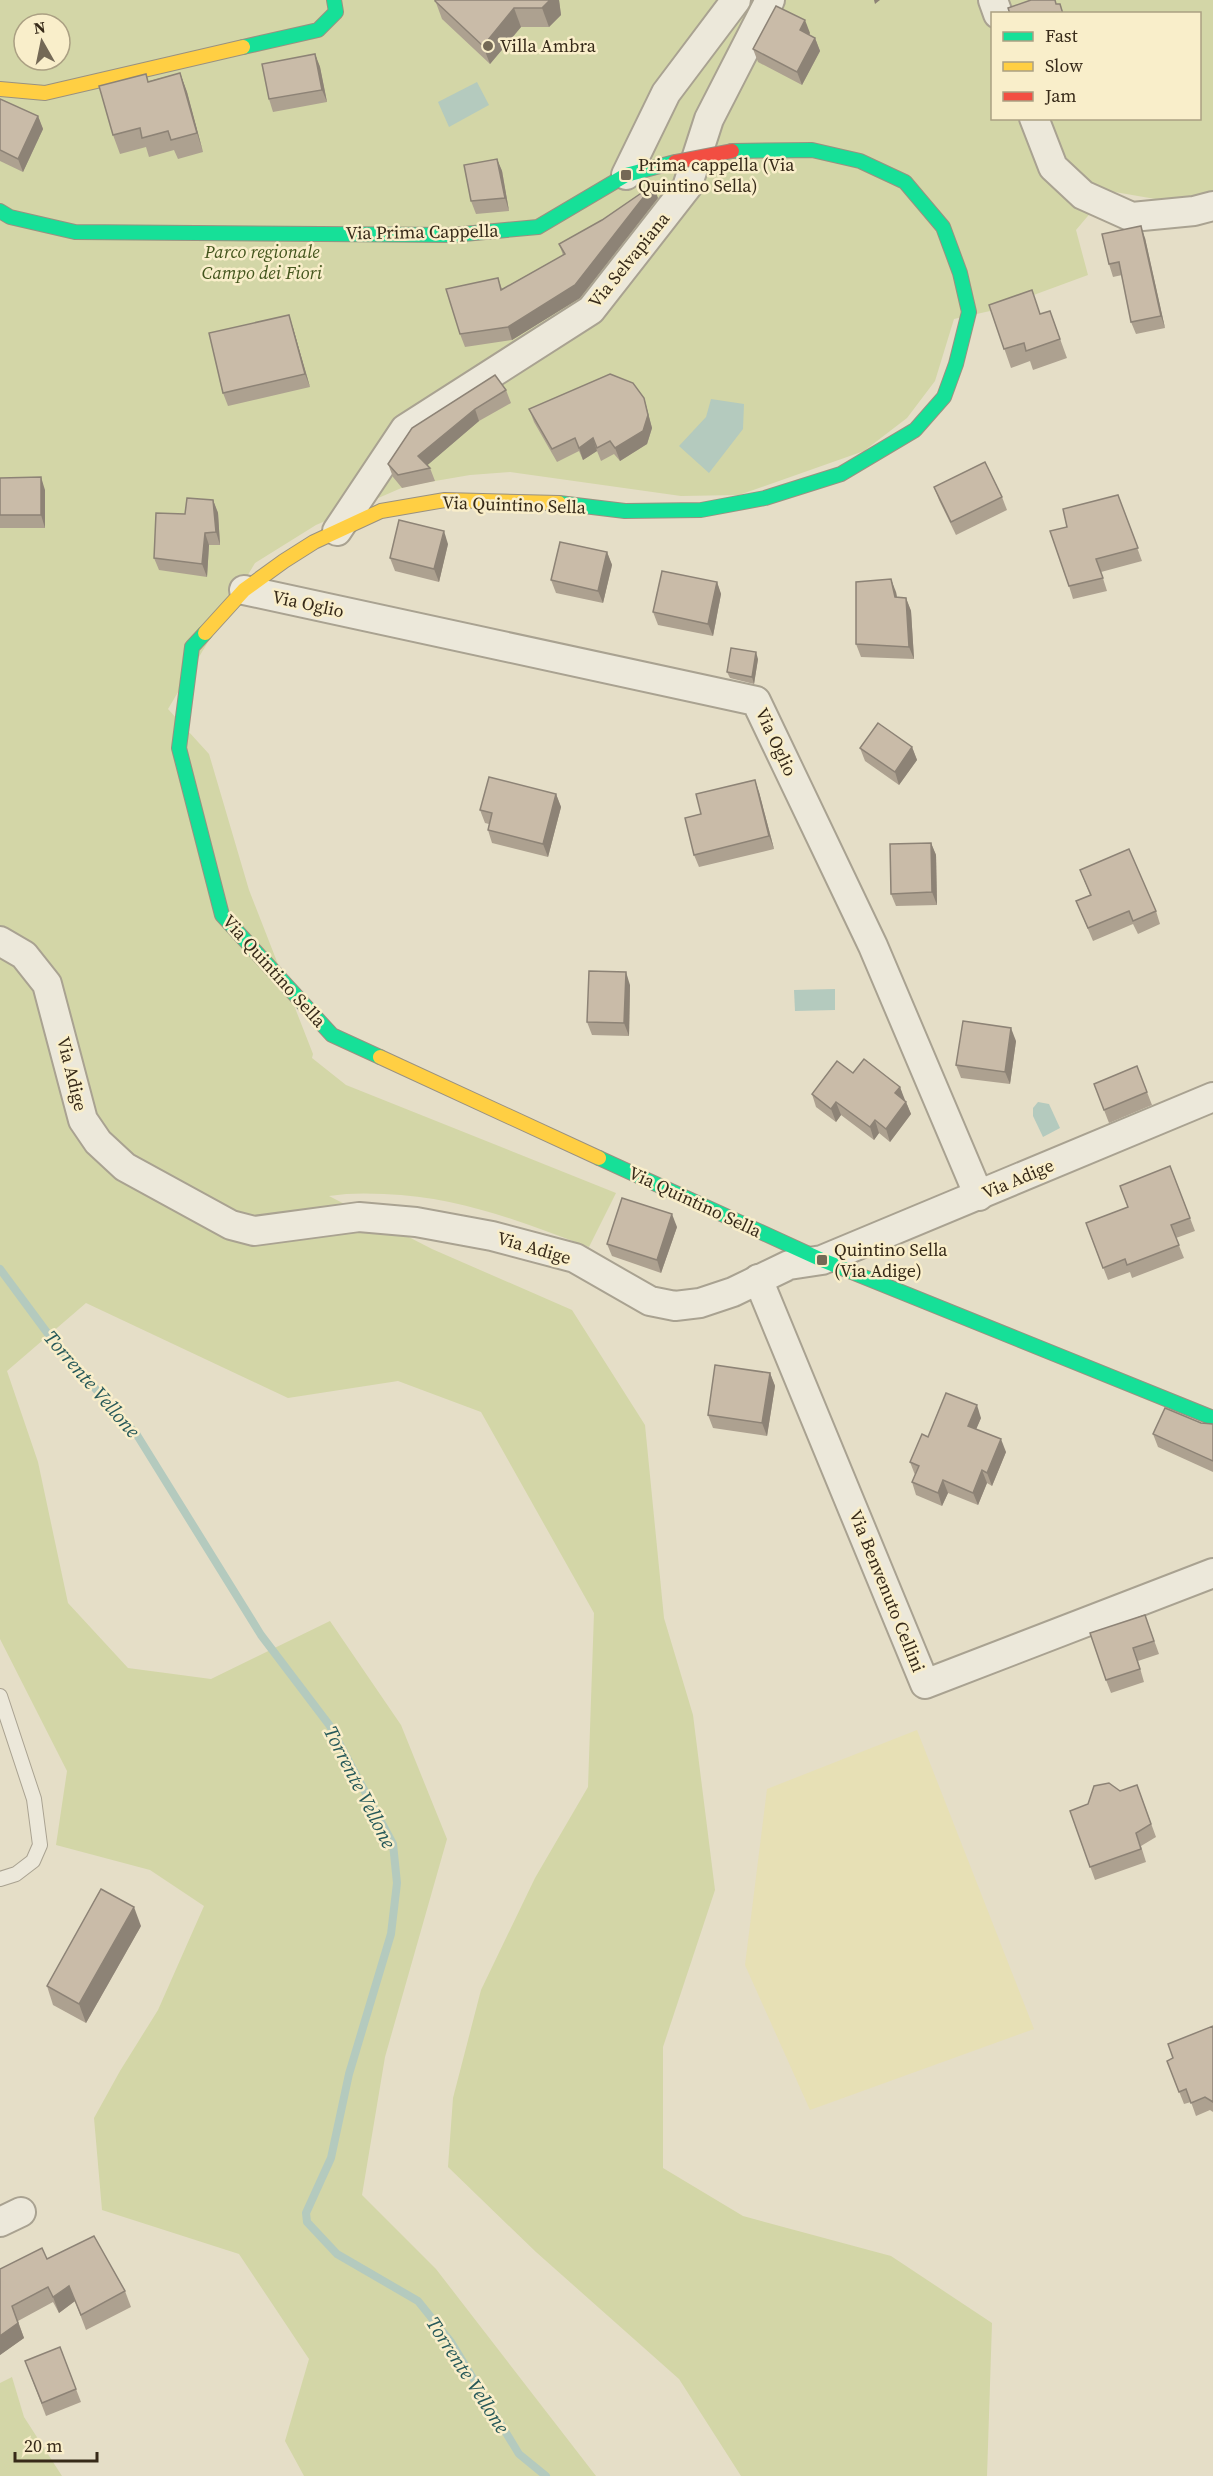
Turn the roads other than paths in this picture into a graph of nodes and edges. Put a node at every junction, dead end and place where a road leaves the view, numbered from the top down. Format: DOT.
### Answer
graph roads {
  1 [pos="334,0"];
  2 [pos="736,0"];
  3 [pos="770,0"];
  4 [pos="0,89"];
  5 [pos="1035,120"];
  6 [pos="626,175"];
  7 [pos="1213,206"];
  8 [pos="0,211"];
  9 [pos="337,531"];
  10 [pos="244,590"];
  11 [pos="0,941"];
  12 [pos="1213,1097"];
  13 [pos="979,1196"];
  14 [pos="822,1260"];
  15 [pos="759,1279"];
  16 [pos="1213,1418"];
  17 [pos="1213,1573"];
  18 [pos="0,1696"];
  19 [pos="0,1879"];
  1 -- 4 [label="street"];
  2 -- 6 [label="street"];
  3 -- 9 [label="street, Via Selvapiana"];
  5 -- 7 [label="street"];
  6 -- 8 [label="street, Via Prima Cappella"];
  6 -- 9 [label="street, Via Quintino Sella, bridge"];
  9 -- 10 [label="street, Via Quintino Sella"];
  10 -- 13 [label="street, Via Oglio"];
  10 -- 14 [label="street, Via Quintino Sella"];
  11 -- 15 [label="street, Via Adige"];
  12 -- 13 [label="street, Via Adige"];
  13 -- 14 [label="street, Via Adige"];
  14 -- 15 [label="street, Via Adige"];
  14 -- 16 [label="street"];
  15 -- 17 [label="street, Via Benvenuto Cellini"];
  18 -- 19 [label="lane"];
}
